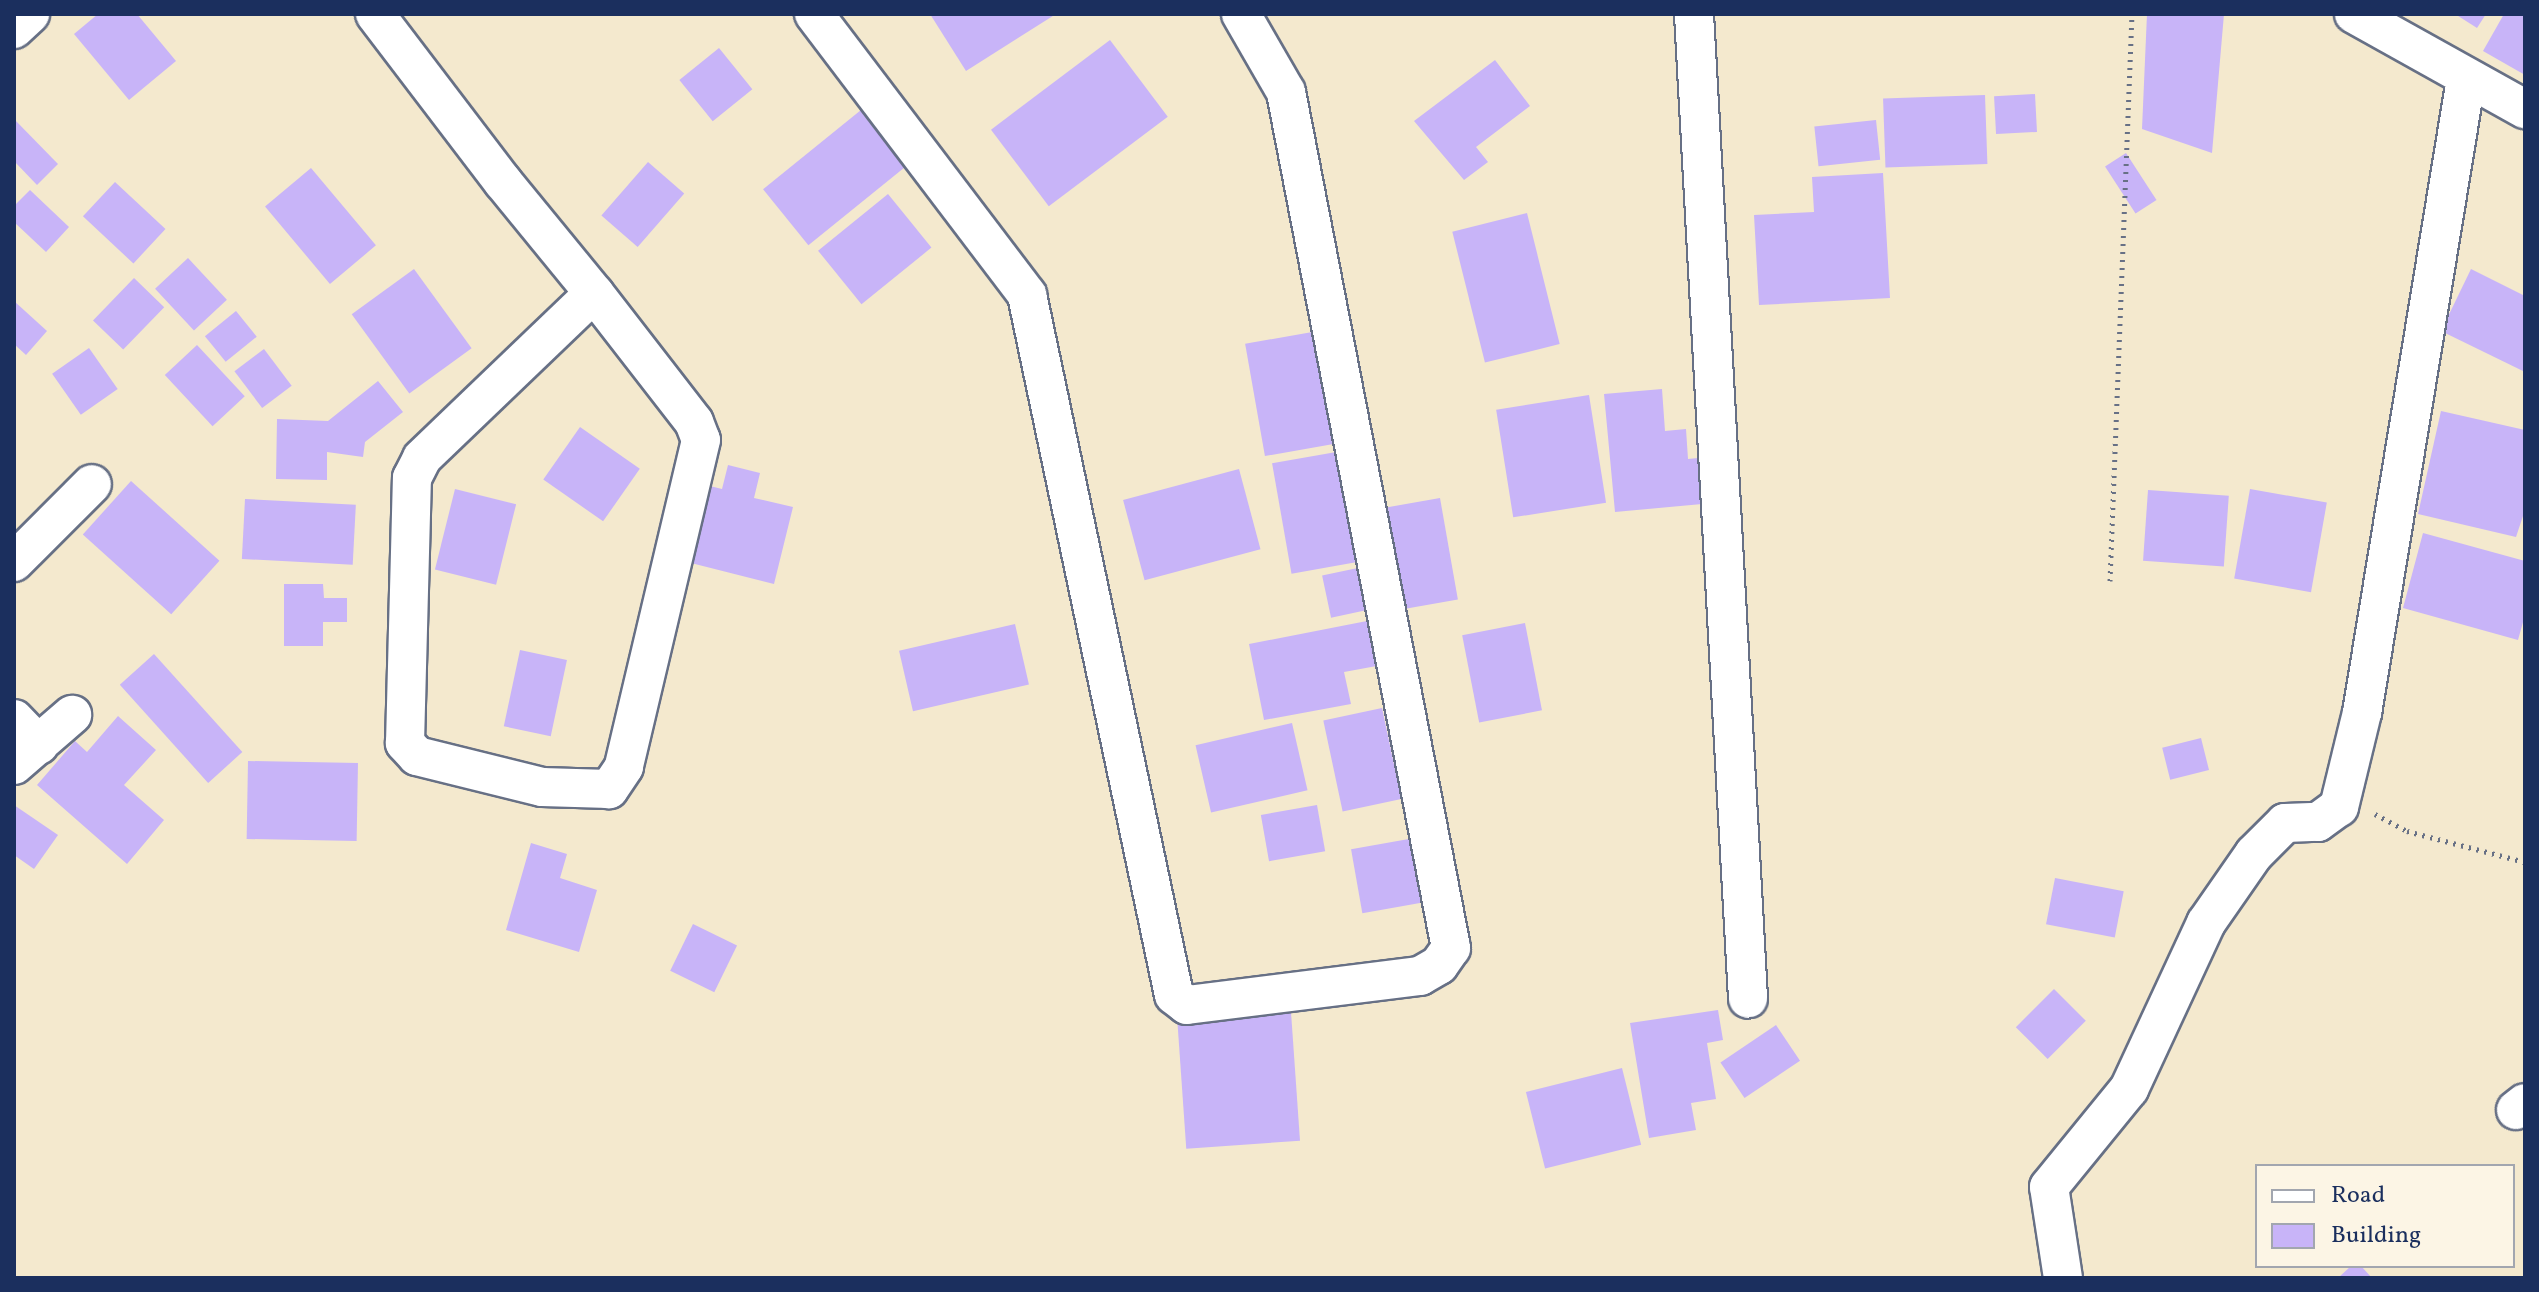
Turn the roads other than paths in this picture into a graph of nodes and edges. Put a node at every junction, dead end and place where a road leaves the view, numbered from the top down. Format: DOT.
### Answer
graph roads {
  1 [pos="30,14"];
  2 [pos="375,14"];
  3 [pos="814,14"];
  4 [pos="1241,14"];
  5 [pos="1694,14"];
  6 [pos="2354,14"];
  7 [pos="14,29"];
  8 [pos="2466,79"];
  9 [pos="2525,109"];
  10 [pos="594,293"];
  11 [pos="92,484"];
  12 [pos="14,562"];
  13 [pos="72,715"];
  14 [pos="22,743"];
  15 [pos="1748,999"];
  16 [pos="2063,1278"];
  1 -- 7 [label="street"];
  2 -- 10 [label="street"];
  3 -- 4 [label="street"];
  5 -- 15 [label="street"];
  6 -- 8 [label="street"];
  8 -- 9 [label="street"];
  8 -- 16 [label="street"];
  10 -- 10 [label="street"];
  11 -- 12 [label="street"];
  13 -- 14 [label="street"];
}
